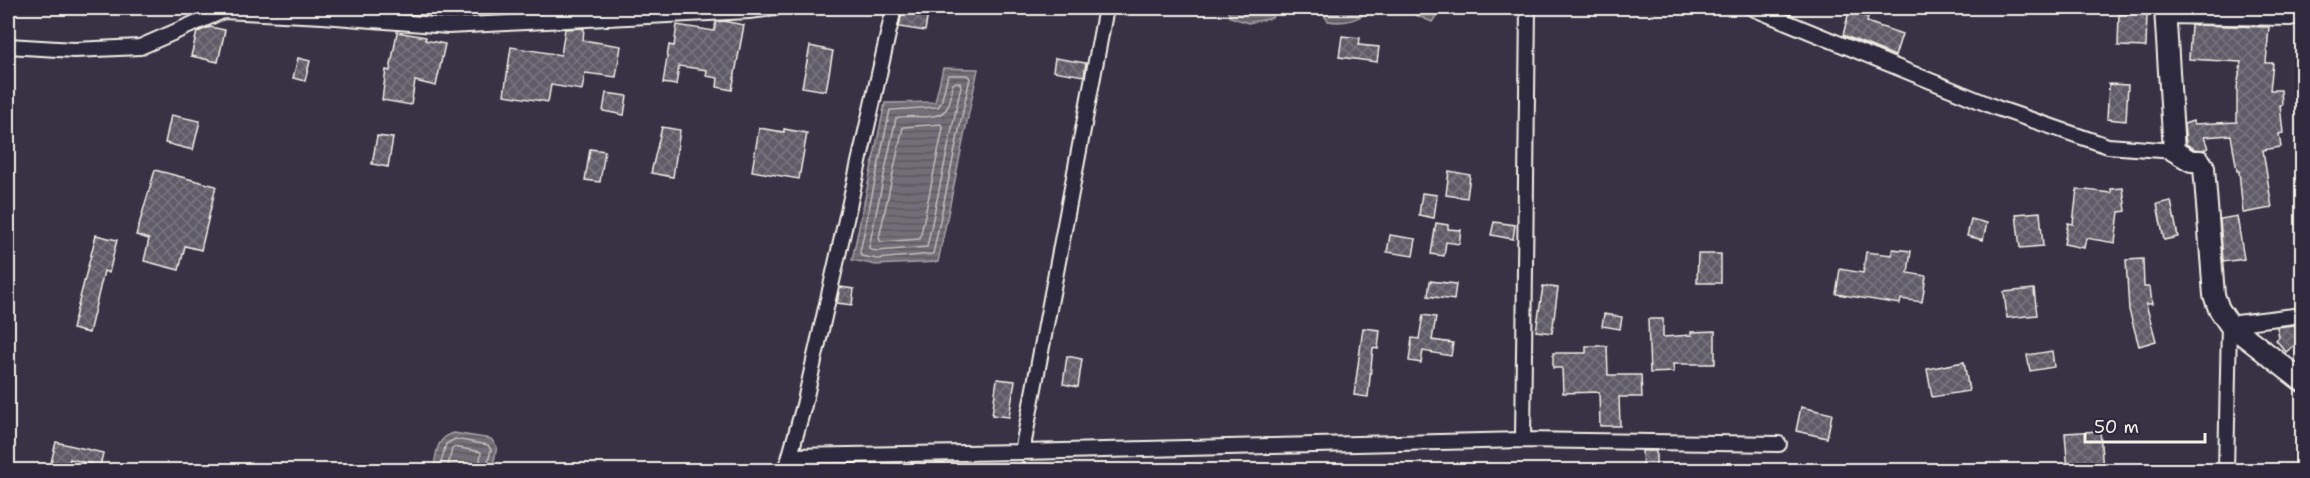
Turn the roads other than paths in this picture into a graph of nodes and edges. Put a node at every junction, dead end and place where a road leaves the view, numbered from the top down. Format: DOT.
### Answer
graph roads {
  1 [pos="775,8"];
  2 [pos="894,8"];
  3 [pos="1106,8"];
  4 [pos="1528,8"];
  5 [pos="1752,8"];
  6 [pos="2165,12"];
  7 [pos="2302,15"];
  8 [pos="8,46"];
  9 [pos="2174,151"];
  10 [pos="2302,315"];
  11 [pos="2229,324"];
  12 [pos="2302,381"];
  13 [pos="1523,440"];
  14 [pos="1779,444"];
  15 [pos="1022,452"];
  16 [pos="790,456"];
  17 [pos="786,471"];
  18 [pos="2226,471"];
  1 -- 8 [label="street"];
  2 -- 16 [label="street"];
  3 -- 15 [label="street"];
  4 -- 13 [label="street"];
  5 -- 9 [label="street"];
  6 -- 7 [label="street"];
  6 -- 9 [label="main road"];
  9 -- 11 [label="main road"];
  10 -- 11 [label="street"];
  11 -- 12 [label="main road"];
  11 -- 18 [label="street"];
  13 -- 14 [label="street"];
  13 -- 15 [label="street"];
  15 -- 16 [label="street"];
  16 -- 17 [label="street"];
}
